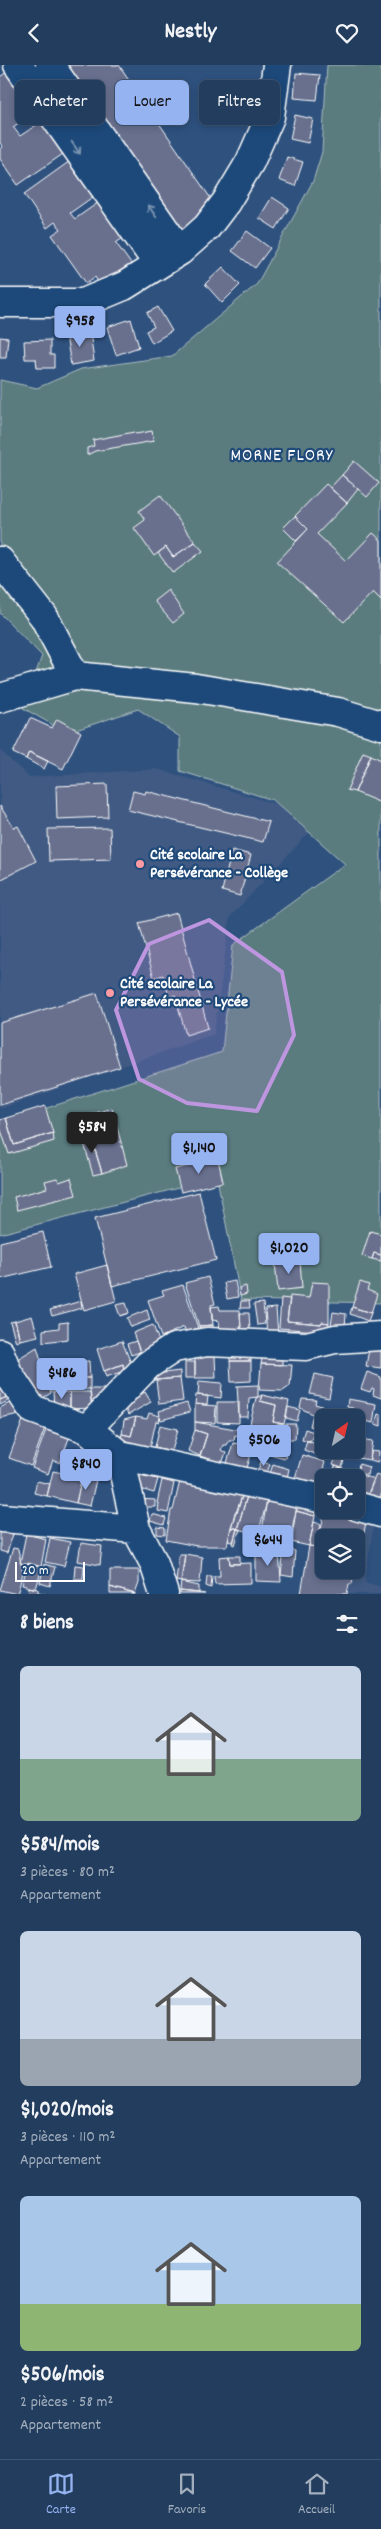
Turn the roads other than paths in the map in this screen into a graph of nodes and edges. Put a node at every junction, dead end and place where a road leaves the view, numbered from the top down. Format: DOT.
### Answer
graph roads {
  1 [pos="18,65"];
  2 [pos="50,65"];
  3 [pos="277,65"];
  4 [pos="169,257"];
  5 [pos="0,303"];
  6 [pos="0,561"];
  7 [pos="75,676"];
  8 [pos="0,698"];
  9 [pos="381,725"];
  10 [pos="381,1336"];
  11 [pos="0,1353"];
  12 [pos="87,1429"];
  13 [pos="120,1455"];
  14 [pos="315,1497"];
  15 [pos="365,1509"];
  16 [pos="381,1513"];
  17 [pos="2,1518"];
  18 [pos="136,1529"];
  19 [pos="164,1594"];
  1 -- 4 [label="street, one-way"];
  4 -- 2 [label="street, one-way"];
  3 -- 4 [label="street"];
  4 -- 5 [label="street"];
  6 -- 7 [label="street"];
  7 -- 8 [label="street"];
  7 -- 9 [label="street"];
  10 -- 12 [label="street"];
  11 -- 12 [label="street"];
  12 -- 13 [label="street"];
  13 -- 14 [label="street"];
  13 -- 18 [label="street"];
  15 -- 16 [label="street"];
  17 -- 18 [label="street"];
  18 -- 19 [label="street"];
}
